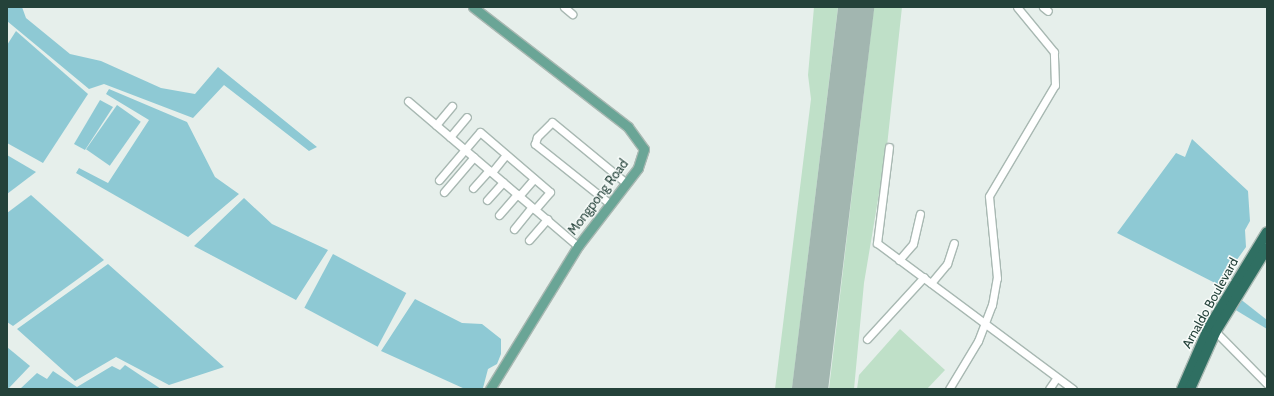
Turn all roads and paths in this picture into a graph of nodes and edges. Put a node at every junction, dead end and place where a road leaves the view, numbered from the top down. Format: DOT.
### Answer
graph roads {
  1 [pos="473,7"];
  2 [pos="564,7"];
  3 [pos="1017,7"];
  4 [pos="572,14"];
  5 [pos="408,101"];
  6 [pos="452,106"];
  7 [pos="467,117"];
  8 [pos="436,125"];
  9 [pos="450,137"];
  10 [pos="888,147"];
  11 [pos="465,149"];
  12 [pos="506,155"];
  13 [pos="474,158"];
  14 [pos="490,171"];
  15 [pos="534,178"];
  16 [pos="439,180"];
  17 [pos="503,182"];
  18 [pos="626,183"];
  19 [pos="473,188"];
  20 [pos="444,192"];
  21 [pos="518,195"];
  22 [pos="487,200"];
  23 [pos="609,203"];
  24 [pos="534,208"];
  25 [pos="920,214"];
  26 [pos="499,215"];
  27 [pos="547,220"];
  28 [pos="514,229"];
  29 [pos="1267,232"];
  30 [pos="529,240"];
  31 [pos="954,243"];
  32 [pos="578,246"];
  33 [pos="1267,248"];
  34 [pos="899,260"];
  35 [pos="924,277"];
  36 [pos="931,283"];
  37 [pos="1212,329"];
  38 [pos="867,339"];
  39 [pos="1057,377"];
  40 [pos="1267,384"];
  41 [pos="490,389"];
  42 [pos="949,389"];
  43 [pos="1049,389"];
  44 [pos="1073,389"];
  45 [pos="1182,389"];
  46 [pos="1190,389"];
  1 -- 18 [label="main road, Mongpong Road"];
  2 -- 4 [label="street"];
  3 -- 42 [label="street"];
  5 -- 8 [label="street"];
  6 -- 8 [label="street"];
  7 -- 9 [label="street"];
  8 -- 9 [label="street"];
  9 -- 11 [label="street"];
  10 -- 34 [label="street"];
  11 -- 12 [label="street"];
  11 -- 13 [label="street"];
  11 -- 16 [label="street"];
  12 -- 14 [label="street"];
  12 -- 15 [label="street"];
  13 -- 14 [label="street"];
  13 -- 20 [label="street"];
  14 -- 17 [label="street"];
  14 -- 19 [label="street"];
  15 -- 21 [label="street"];
  15 -- 24 [label="street"];
  17 -- 21 [label="street"];
  17 -- 22 [label="street"];
  18 -- 23 [label="main road, Mongpong Road"];
  18 -- 23 [label="street"];
  21 -- 24 [label="street"];
  21 -- 26 [label="street"];
  23 -- 32 [label="main road, Mongpong Road"];
  24 -- 27 [label="street"];
  24 -- 28 [label="street"];
  25 -- 34 [label="street"];
  27 -- 30 [label="street"];
  27 -- 32 [label="street"];
  29 -- 37 [label="highway, Arnaldo Boulevard"];
  31 -- 36 [label="street"];
  32 -- 41 [label="main road, Mongpong Road"];
  33 -- 37 [label="highway, Arnaldo Boulevard"];
  34 -- 35 [label="street"];
  35 -- 36 [label="street"];
  35 -- 38 [label="street"];
  36 -- 39 [label="street"];
  37 -- 40 [label="street"];
  37 -- 45 [label="highway, Arnaldo Boulevard"];
  37 -- 46 [label="highway, Arnaldo Boulevard"];
  39 -- 43 [label="street"];
  39 -- 44 [label="street"];
}
